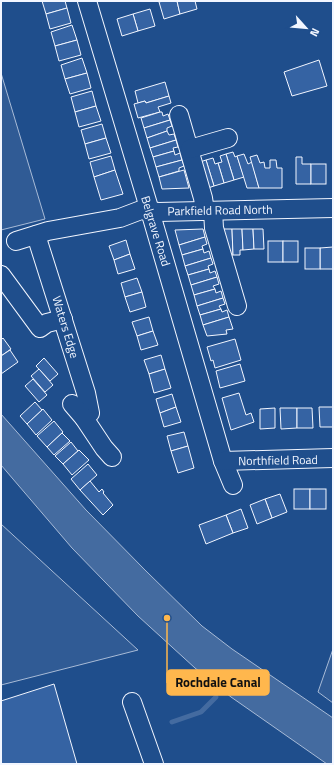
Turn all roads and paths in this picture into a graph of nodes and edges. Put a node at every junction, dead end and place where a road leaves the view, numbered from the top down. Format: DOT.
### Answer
graph roads {
  1 [pos="87,1"];
  2 [pos="180,114"];
  3 [pos="228,138"];
  4 [pos="190,149"];
  5 [pos="333,208"];
  6 [pos="150,211"];
  7 [pos="209,211"];
  8 [pos="36,235"];
  9 [pos="16,241"];
  10 [pos="1,275"];
  11 [pos="237,306"];
  12 [pos="63,318"];
  13 [pos="72,404"];
  14 [pos="84,418"];
  15 [pos="112,457"];
  16 [pos="333,458"];
  17 [pos="223,461"];
  18 [pos="233,485"];
  19 [pos="132,702"];
  20 [pos="154,764"];
  1 -- 6 [label="street, Belgrave Road"];
  2 -- 4 [label="street"];
  3 -- 4 [label="street"];
  4 -- 7 [label="street"];
  5 -- 7 [label="street, Parkfield Road North"];
  6 -- 7 [label="street, Parkfield Road North"];
  6 -- 8 [label="street, Parkfield Road North"];
  6 -- 17 [label="street, Belgrave Road"];
  7 -- 11 [label="street"];
  8 -- 9 [label="street, Parkfield Road North"];
  8 -- 12 [label="street, Waters Edge"];
  10 -- 12 [label="street"];
  12 -- 14 [label="street, Waters Edge"];
  13 -- 14 [label="street"];
  14 -- 15 [label="street"];
  16 -- 17 [label="street, Northfield Road"];
  17 -- 18 [label="street, Belgrave Road"];
  19 -- 20 [label="street"];
}
